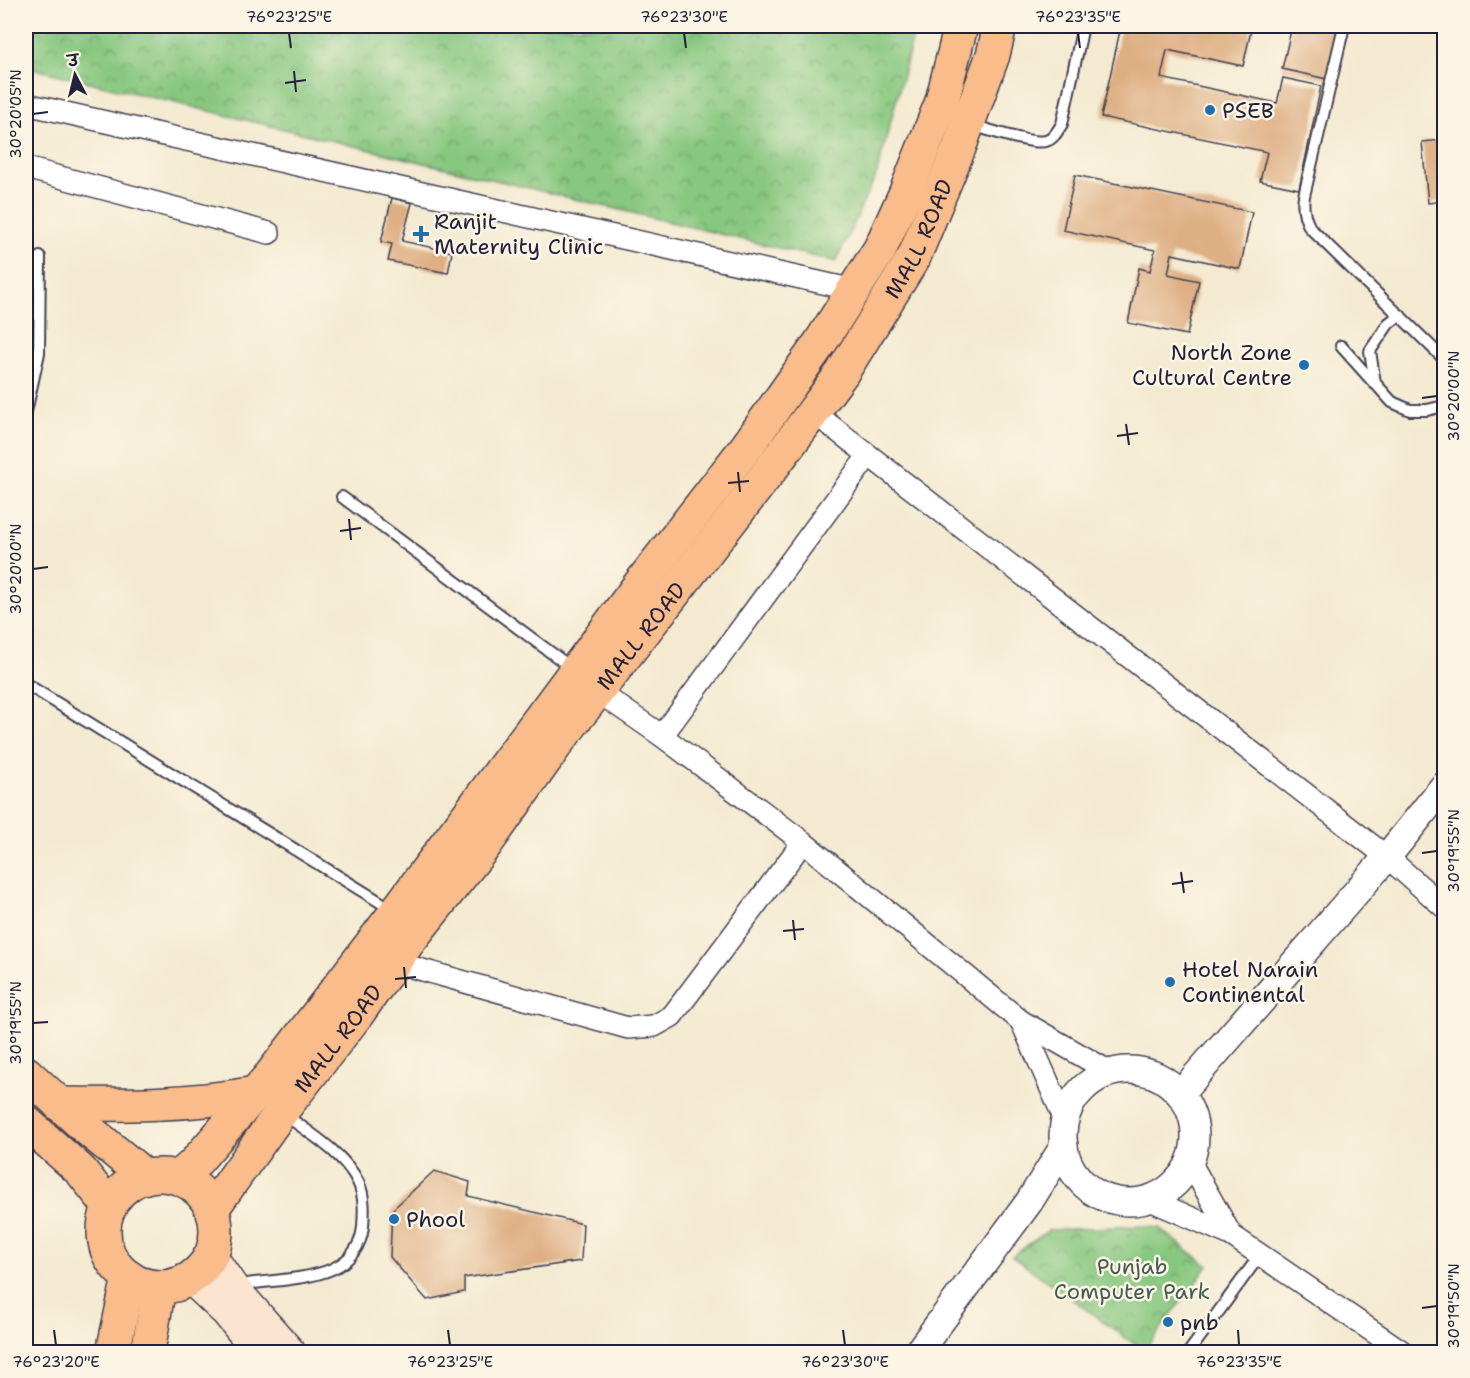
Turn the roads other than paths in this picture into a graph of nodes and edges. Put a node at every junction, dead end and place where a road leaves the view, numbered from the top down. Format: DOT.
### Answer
graph roads {
  1 [pos="961,26"];
  2 [pos="1000,26"];
  3 [pos="1083,26"];
  4 [pos="1344,26"];
  5 [pos="26,104"];
  6 [pos="968,124"];
  7 [pos="26,168"];
  8 [pos="269,233"];
  9 [pos="40,257"];
  10 [pos="854,290"];
  11 [pos="1400,315"];
  12 [pos="1341,346"];
  13 [pos="1444,359"];
  14 [pos="1375,383"];
  15 [pos="1444,406"];
  16 [pos="26,412"];
  17 [pos="813,412"];
  18 [pos="868,456"];
  19 [pos="342,497"];
  20 [pos="586,681"];
  21 [pos="26,684"];
  22 [pos="662,736"];
  23 [pos="1444,786"];
  24 [pos="803,842"];
  25 [pos="1388,857"];
  26 [pos="1444,907"];
  27 [pos="396,912"];
  28 [pos="394,962"];
  29 [pos="1021,1021"];
  30 [pos="1110,1072"];
  31 [pos="26,1073"];
  32 [pos="1180,1094"];
  33 [pos="269,1102"];
  34 [pos="59,1104"];
  35 [pos="1064,1118"];
  36 [pos="26,1122"];
  37 [pos="1064,1146"];
  38 [pos="1190,1162"];
  39 [pos="162,1177"];
  40 [pos="1077,1179"];
  41 [pos="1150,1200"];
  42 [pos="1029,1202"];
  43 [pos="110,1207"];
  44 [pos="212,1209"];
  45 [pos="1231,1235"];
  46 [pos="1260,1254"];
  47 [pos="172,1274"];
  48 [pos="232,1286"];
  49 [pos="113,1353"];
  50 [pos="148,1353"];
  51 [pos="259,1353"];
  52 [pos="290,1353"];
  53 [pos="918,1353"];
  54 [pos="1189,1353"];
  55 [pos="1403,1353"];
  1 -- 10 [label="main road, MALL ROAD"];
  2 -- 6 [label="main road, MALL ROAD"];
  3 -- 6 [label="lane"];
  4 -- 11 [label="lane"];
  5 -- 10 [label="street"];
  6 -- 17 [label="main road, MALL ROAD"];
  7 -- 8 [label="street"];
  9 -- 16 [label="lane"];
  10 -- 20 [label="main road, MALL ROAD"];
  11 -- 13 [label="lane"];
  11 -- 14 [label="lane"];
  12 -- 14 [label="lane"];
  14 -- 15 [label="lane"];
  17 -- 18 [label="street"];
  17 -- 20 [label="main road, MALL ROAD"];
  18 -- 22 [label="street"];
  18 -- 25 [label="street"];
  19 -- 20 [label="lane"];
  20 -- 22 [label="street"];
  20 -- 27 [label="main road, MALL ROAD"];
  20 -- 28 [label="main road, MALL ROAD"];
  21 -- 27 [label="lane"];
  22 -- 24 [label="street"];
  23 -- 25 [label="street"];
  24 -- 28 [label="street"];
  24 -- 29 [label="street"];
  25 -- 26 [label="street"];
  25 -- 32 [label="street"];
  27 -- 33 [label="main road, MALL ROAD"];
  28 -- 33 [label="main road, MALL ROAD"];
  29 -- 30 [label="street"];
  29 -- 35 [label="street"];
  30 -- 32 [label="street"];
  30 -- 35 [label="street"];
  31 -- 34 [label="main road"];
  32 -- 38 [label="street"];
  33 -- 34 [label="main road"];
  33 -- 39 [label="main road, MALL ROAD"];
  33 -- 44 [label="main road, MALL ROAD"];
  33 -- 48 [label="lane"];
  34 -- 39 [label="main road"];
  35 -- 37 [label="street"];
  36 -- 43 [label="main road"];
  37 -- 40 [label="street"];
  37 -- 42 [label="street"];
  38 -- 41 [label="street"];
  38 -- 45 [label="street"];
  39 -- 43 [label="main road"];
  39 -- 44 [label="main road"];
  40 -- 41 [label="street"];
  40 -- 42 [label="street"];
  41 -- 45 [label="street"];
  42 -- 53 [label="street"];
  43 -- 47 [label="main road"];
  44 -- 47 [label="main road"];
  45 -- 46 [label="street"];
  46 -- 54 [label="lane"];
  46 -- 55 [label="street"];
  47 -- 48 [label="main road"];
  47 -- 49 [label="main road"];
  47 -- 50 [label="main road"];
  47 -- 51 [label="main road"];
  48 -- 52 [label="main road"];
}
